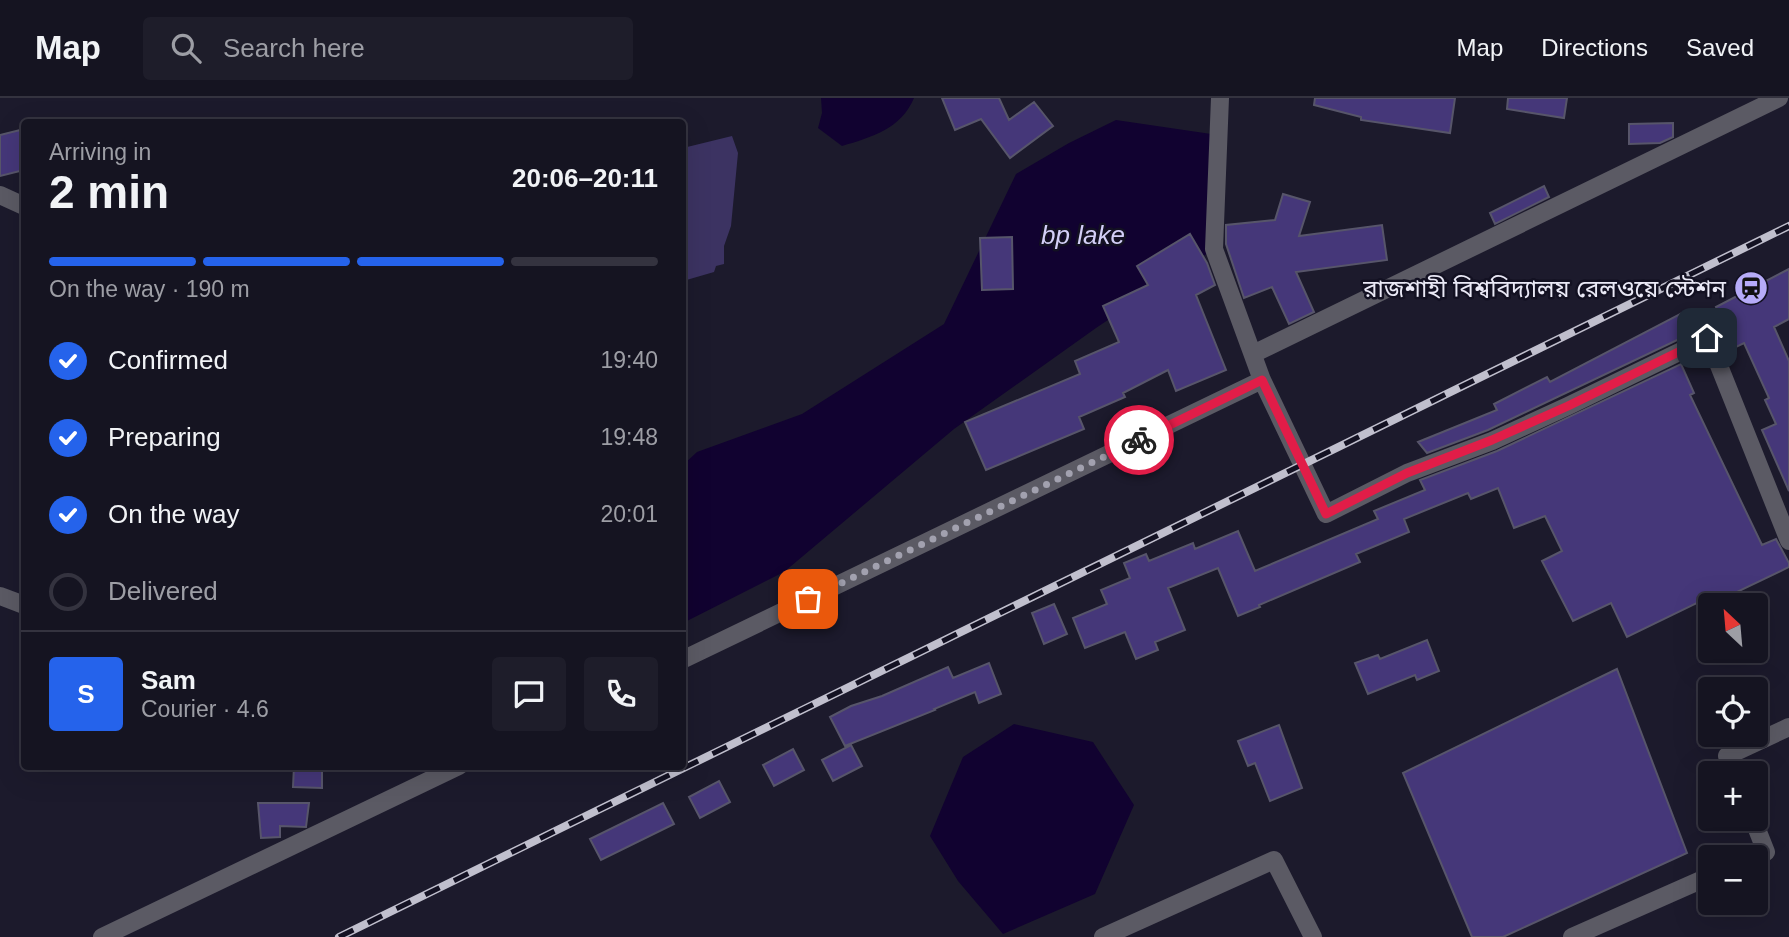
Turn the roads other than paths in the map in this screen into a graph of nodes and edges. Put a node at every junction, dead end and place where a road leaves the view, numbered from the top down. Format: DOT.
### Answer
graph roads {
  1 [pos="1220,98"];
  2 [pos="1779,98"];
  3 [pos="0,195"];
  4 [pos="21,205"];
  5 [pos="1253,354"];
  6 [pos="1262,380"];
  7 [pos="1789,541"];
  8 [pos="0,596"];
  9 [pos="21,604"];
  10 [pos="686,658"];
  11 [pos="1789,727"];
  12 [pos="1730,761"];
  13 [pos="451,770"];
  14 [pos="1698,882"];
  15 [pos="102,937"];
  16 [pos="1103,937"];
  17 [pos="1313,937"];
  18 [pos="1572,937"];
  1 -- 5 [label="street"];
  2 -- 5 [label="street"];
  3 -- 4 [label="street"];
  5 -- 6 [label="street"];
  6 -- 7 [label="street"];
  6 -- 10 [label="street"];
  8 -- 9 [label="street"];
  11 -- 12 [label="street"];
  13 -- 15 [label="street"];
  14 -- 18 [label="street"];
  16 -- 17 [label="street"];
}
